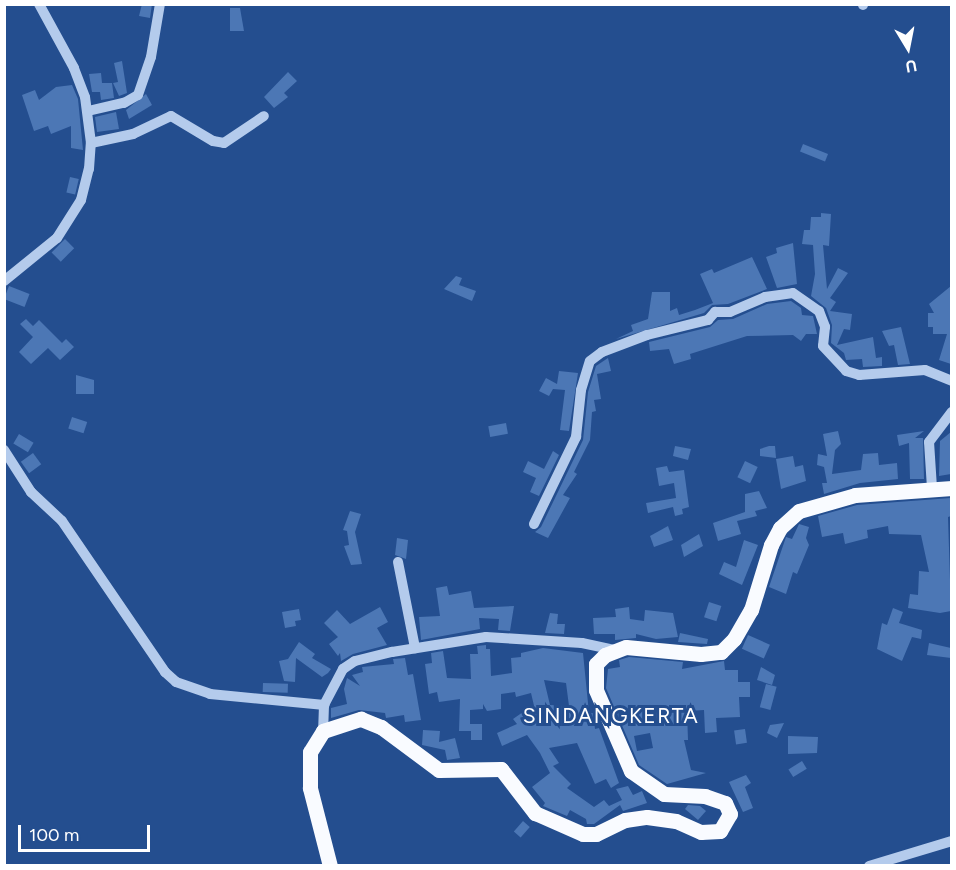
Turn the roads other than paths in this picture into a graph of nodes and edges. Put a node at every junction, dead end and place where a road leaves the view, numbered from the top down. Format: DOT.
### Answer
graph roads {
  1 [pos="39,4"];
  2 [pos="160,4"];
  3 [pos="88,111"];
  4 [pos="264,116"];
  5 [pos="91,143"];
  6 [pos="4,282"];
  7 [pos="951,381"];
  8 [pos="951,411"];
  9 [pos="4,450"];
  10 [pos="932,488"];
  11 [pos="951,488"];
  12 [pos="534,524"];
  13 [pos="398,562"];
  14 [pos="415,648"];
  15 [pos="615,650"];
  16 [pos="324,705"];
  17 [pos="323,731"];
  18 [pos="951,841"];
  19 [pos="330,866"];
  20 [pos="868,866"];
  1 -- 3 [label="street"];
  2 -- 3 [label="street"];
  3 -- 5 [label="street"];
  4 -- 5 [label="street"];
  5 -- 6 [label="street"];
  7 -- 12 [label="street"];
  8 -- 10 [label="street"];
  9 -- 16 [label="street"];
  10 -- 11 [label="main road"];
  10 -- 15 [label="main road"];
  13 -- 14 [label="street"];
  14 -- 15 [label="street"];
  14 -- 16 [label="street"];
  15 -- 17 [label="main road"];
  16 -- 17 [label="street"];
  17 -- 19 [label="main road"];
  18 -- 20 [label="street"];
}
